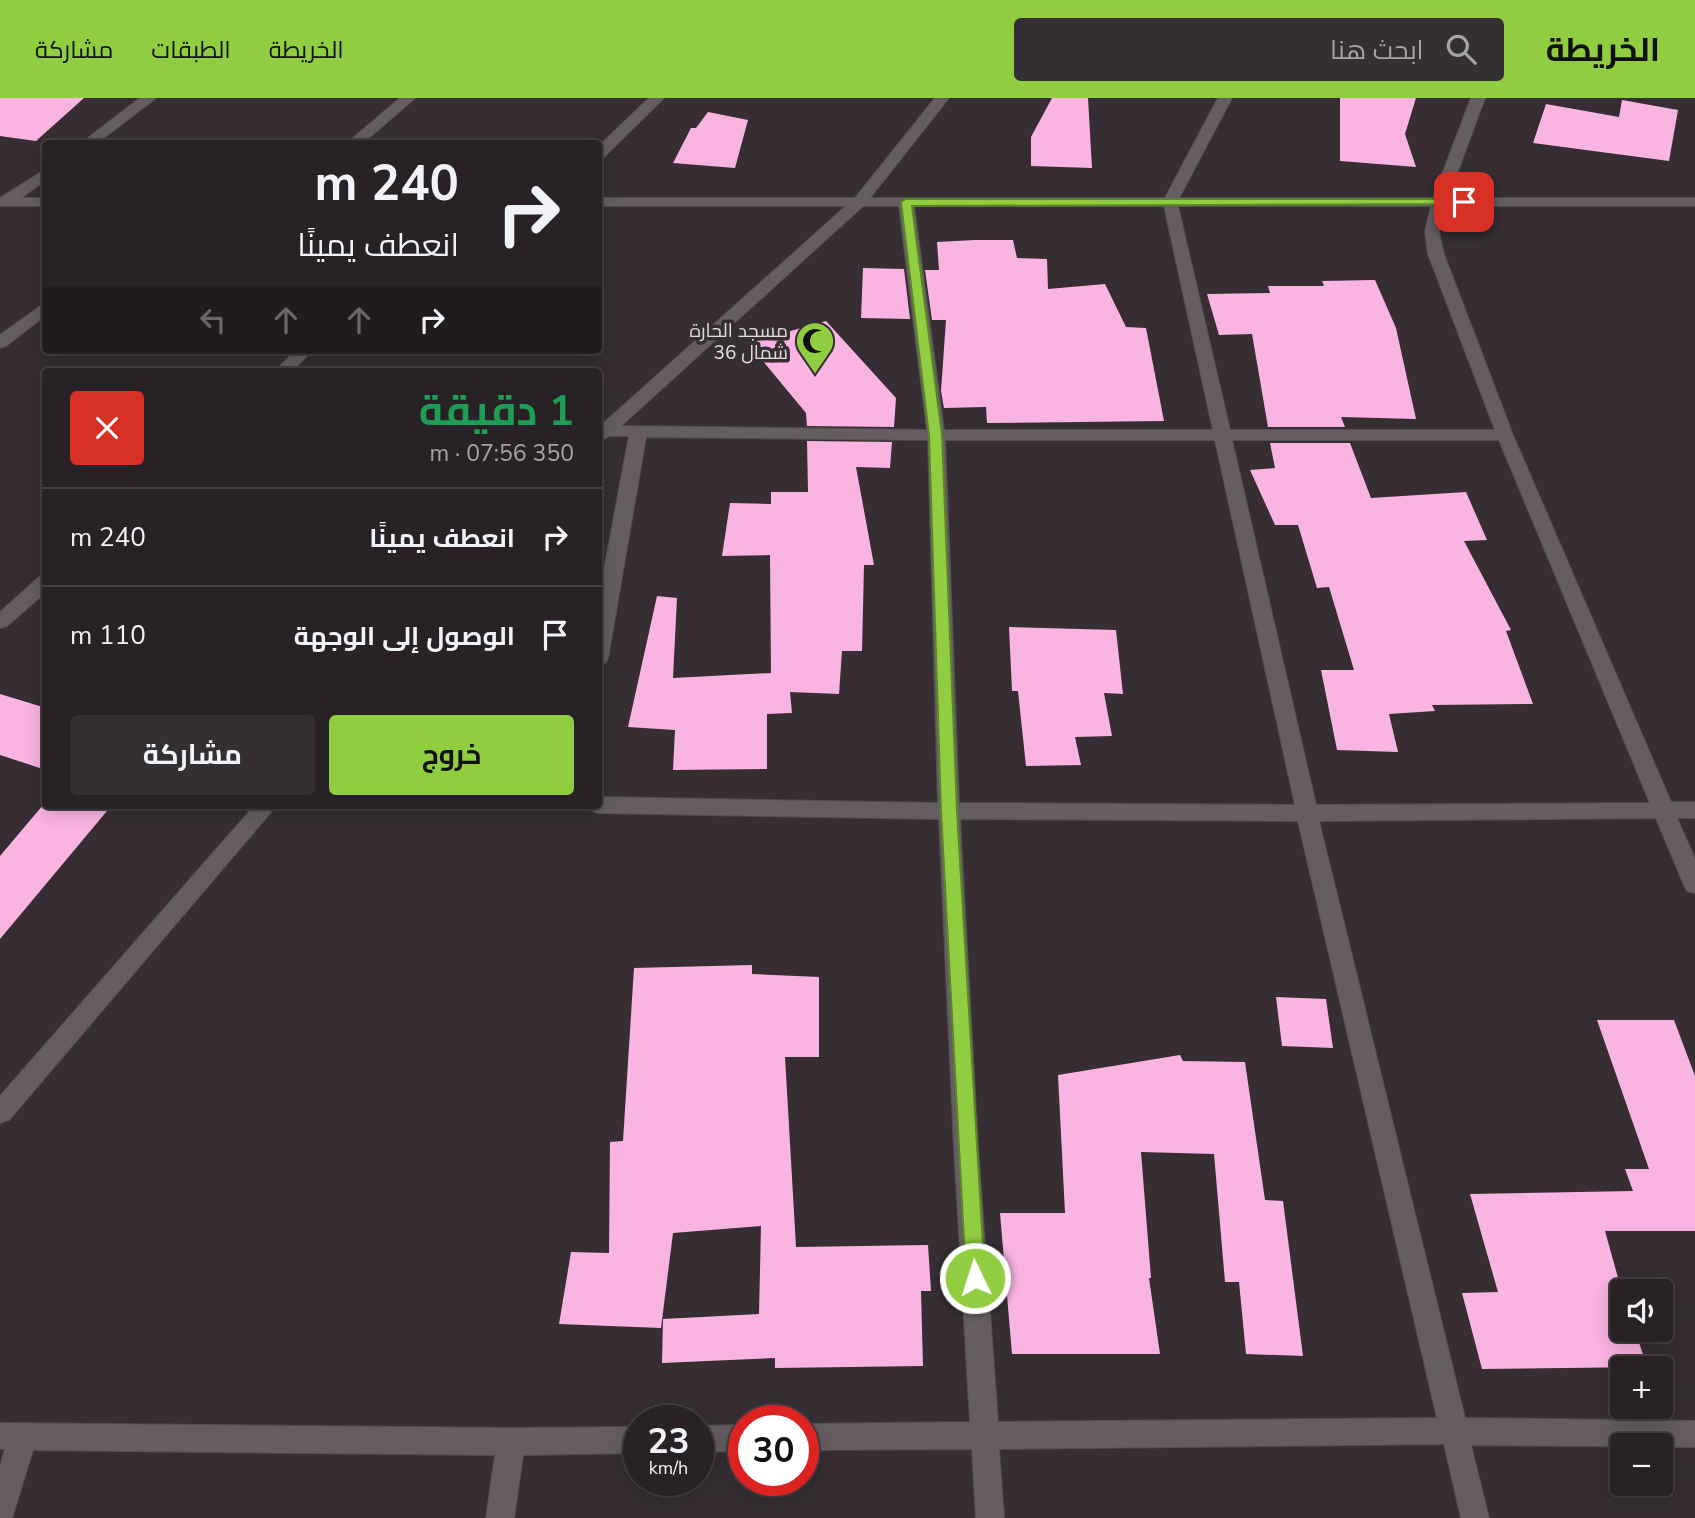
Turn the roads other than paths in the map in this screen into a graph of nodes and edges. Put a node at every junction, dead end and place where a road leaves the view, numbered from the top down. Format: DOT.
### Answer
graph roads {
  1 [pos="149,98"];
  2 [pos="408,98"];
  3 [pos="657,98"];
  4 [pos="942,98"];
  5 [pos="1225,98"];
  6 [pos="1478,98"];
  7 [pos="92,140"];
  8 [pos="358,140"];
  9 [pos="602,151"];
  10 [pos="42,176"];
  11 [pos="3,202"];
  12 [pos="42,202"];
  13 [pos="602,202"];
  14 [pos="906,202"];
  15 [pos="1170,202"];
  16 [pos="1438,202"];
  17 [pos="1695,202"];
  18 [pos="859,203"];
  19 [pos="42,310"];
  20 [pos="0,343"];
  21 [pos="301,354"];
  22 [pos="285,368"];
  23 [pos="638,432"];
  24 [pos="602,434"];
  25 [pos="936,435"];
  26 [pos="1222,435"];
  27 [pos="1505,435"];
  28 [pos="42,585"];
  29 [pos="0,622"];
  30 [pos="602,635"];
  31 [pos="602,805"];
  32 [pos="264,809"];
  33 [pos="1663,810"];
  34 [pos="1695,810"];
  35 [pos="949,811"];
  36 [pos="1307,813"];
  37 [pos="1695,885"];
  38 [pos="0,1113"];
  39 [pos="1453,1431"];
  40 [pos="986,1434"];
  41 [pos="1695,1434"];
  42 [pos="12,1436"];
  43 [pos="819,1437"];
  44 [pos="623,1440"];
  45 [pos="511,1442"];
  46 [pos="0,1512"];
  47 [pos="500,1518"];
  48 [pos="990,1518"];
  49 [pos="1475,1518"];
  1 -- 7 [label="street"];
  2 -- 8 [label="street"];
  3 -- 9 [label="street"];
  4 -- 18 [label="street"];
  5 -- 15 [label="street"];
  6 -- 16 [label="street"];
  10 -- 11 [label="street"];
  11 -- 12 [label="street"];
  13 -- 18 [label="street"];
  14 -- 15 [label="street"];
  14 -- 18 [label="street"];
  14 -- 25 [label="street"];
  15 -- 16 [label="street"];
  15 -- 26 [label="street"];
  16 -- 17 [label="street"];
  16 -- 27 [label="street"];
  18 -- 24 [label="street"];
  19 -- 20 [label="street"];
  21 -- 22 [label="street"];
  23 -- 24 [label="street"];
  23 -- 25 [label="street"];
  23 -- 30 [label="street"];
  25 -- 26 [label="street"];
  25 -- 35 [label="street"];
  26 -- 27 [label="street"];
  26 -- 36 [label="street"];
  27 -- 33 [label="street"];
  28 -- 29 [label="street"];
  31 -- 35 [label="street"];
  32 -- 38 [label="street"];
  33 -- 34 [label="street"];
  33 -- 36 [label="street"];
  33 -- 37 [label="street"];
  35 -- 36 [label="street"];
  35 -- 40 [label="street"];
  36 -- 39 [label="street"];
  39 -- 40 [label="street"];
  39 -- 41 [label="street"];
  39 -- 49 [label="street"];
  40 -- 43 [label="street"];
  40 -- 48 [label="street"];
  42 -- 45 [label="street"];
  42 -- 46 [label="street"];
  44 -- 45 [label="street"];
  45 -- 47 [label="street"];
}
